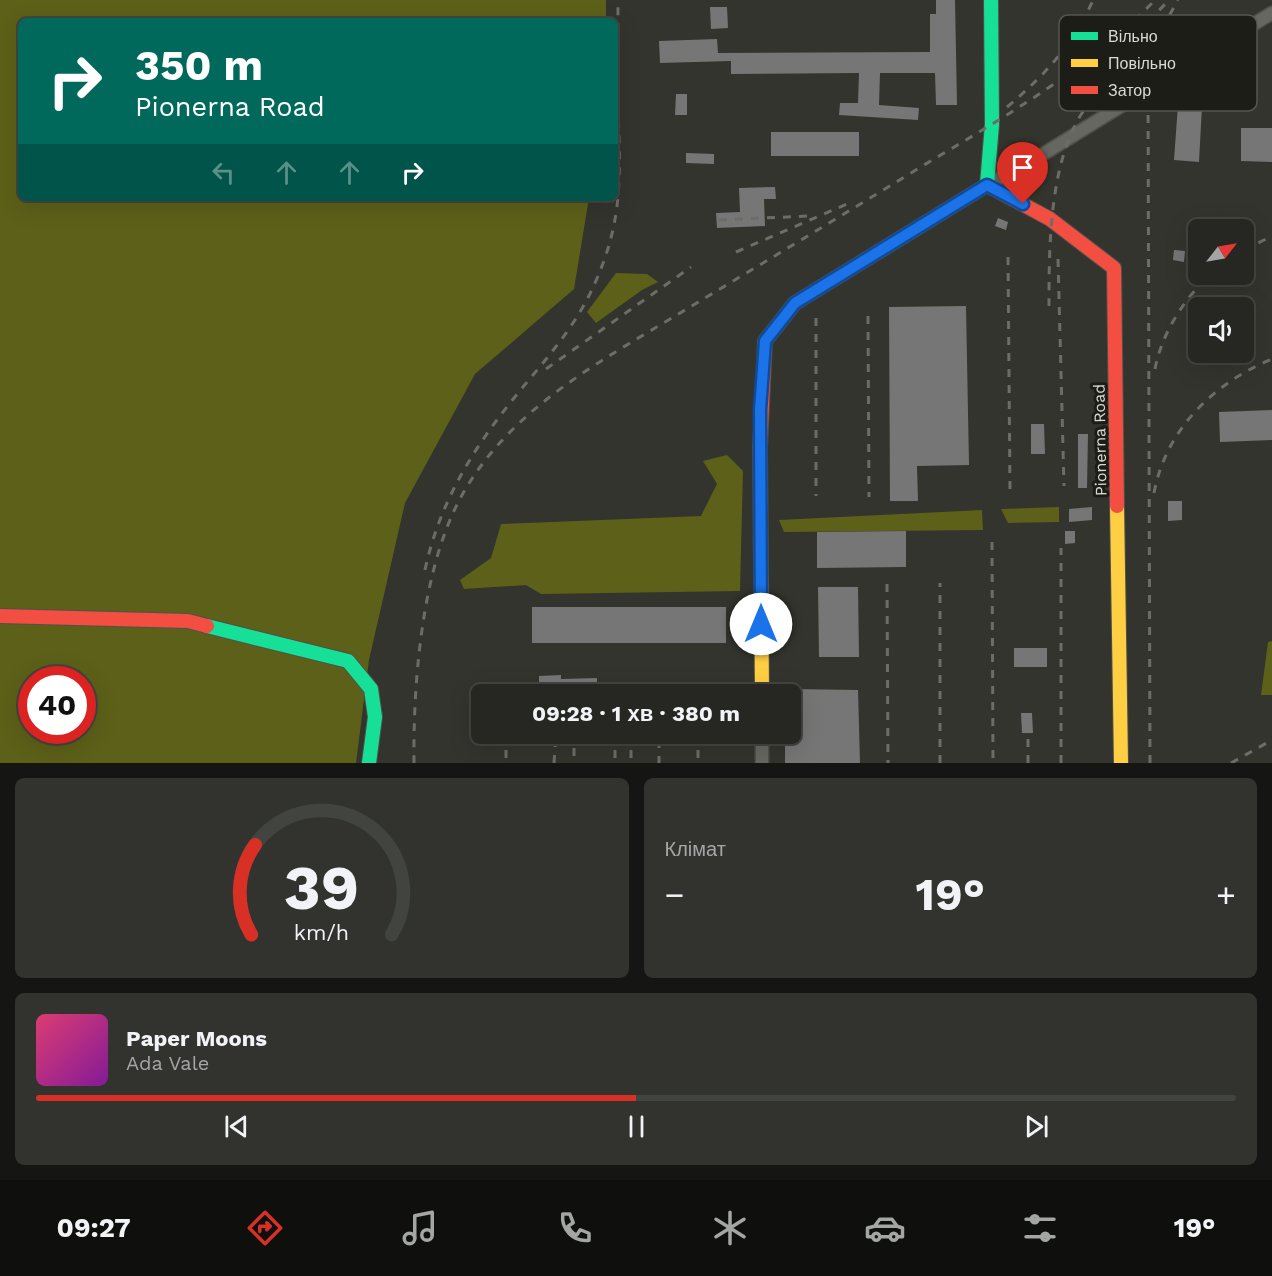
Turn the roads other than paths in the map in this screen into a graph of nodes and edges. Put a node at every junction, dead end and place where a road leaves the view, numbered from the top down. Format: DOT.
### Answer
graph roads {
  1 [pos="991,0"];
  2 [pos="1272,13"];
  3 [pos="1257,22"];
  4 [pos="1113,111"];
  5 [pos="987,185"];
  6 [pos="0,616"];
  7 [pos="762,684"];
  8 [pos="762,744"];
  9 [pos="369,763"];
  10 [pos="762,763"];
  11 [pos="1121,763"];
  1 -- 5 [label="street"];
  2 -- 3 [label="street"];
  4 -- 5 [label="street"];
  5 -- 7 [label="street"];
  5 -- 11 [label="street, Pionerna Road"];
  6 -- 9 [label="street"];
  8 -- 10 [label="street"];
}
